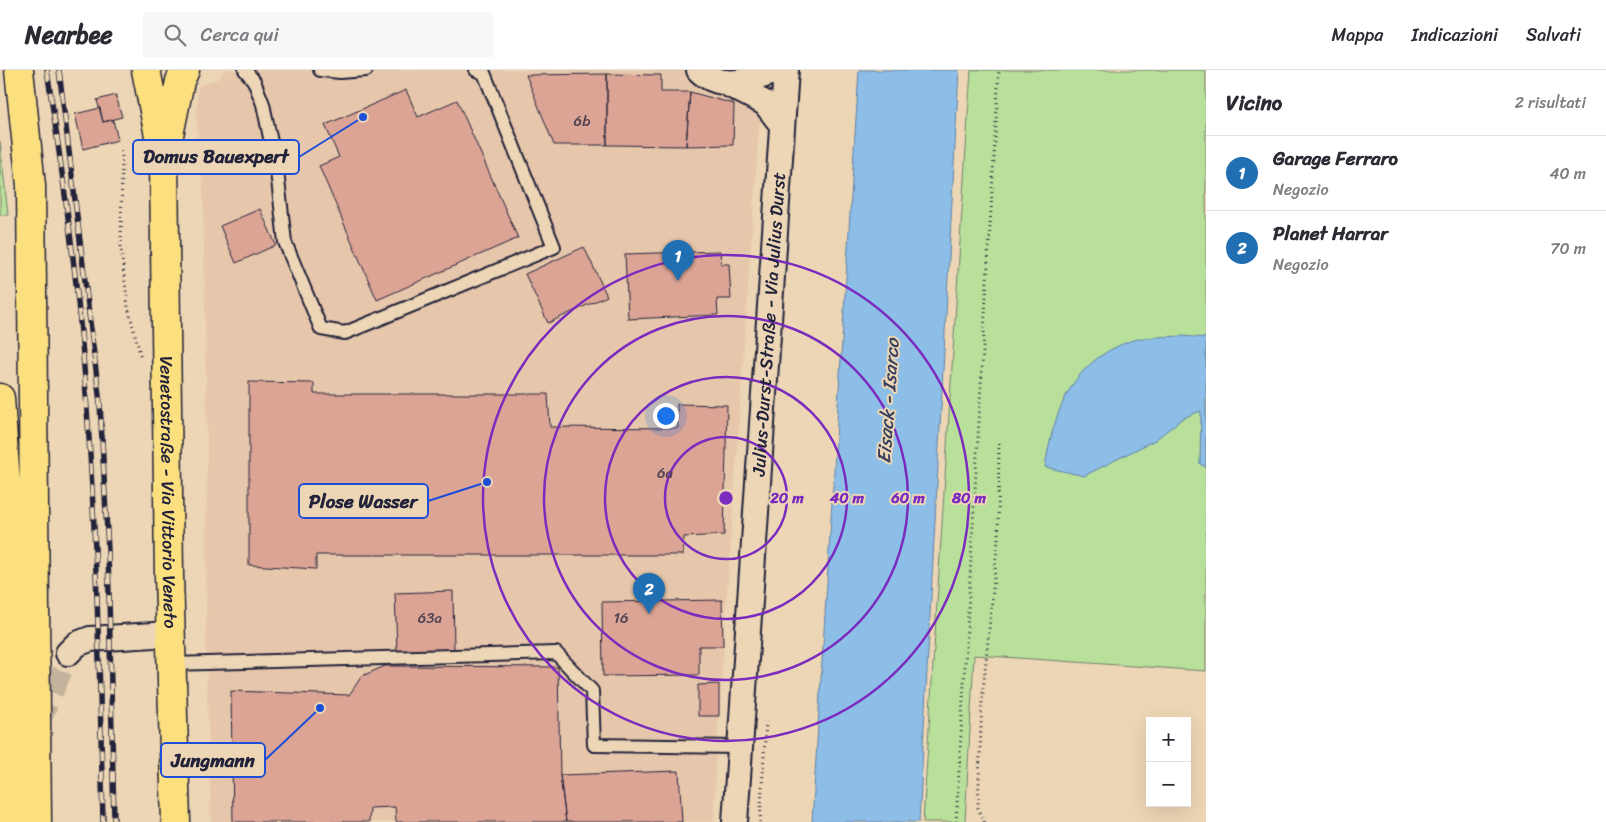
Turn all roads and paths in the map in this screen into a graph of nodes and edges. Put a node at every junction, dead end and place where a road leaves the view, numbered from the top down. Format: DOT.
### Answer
graph roads {
  1 [pos="19,70"];
  2 [pos="146,70"];
  3 [pos="185,70"];
  4 [pos="245,70"];
  5 [pos="320,70"];
  6 [pos="366,70"];
  7 [pos="476,70"];
  8 [pos="699,70"];
  9 [pos="778,70"];
  10 [pos="786,70"];
  11 [pos="999,70"];
  12 [pos="724,82"];
  13 [pos="782,125"];
  14 [pos="122,151"];
  15 [pos="164,161"];
  16 [pos="143,362"];
  17 [pos="0,398"];
  18 [pos="999,440"];
  19 [pos="170,634"];
  20 [pos="68,653"];
  21 [pos="171,664"];
  22 [pos="739,747"];
  23 [pos="764,748"];
  24 [pos="11,822"];
  25 [pos="37,822"];
  26 [pos="176,822"];
  27 [pos="734,822"];
  28 [pos="760,822"];
  29 [pos="956,822"];
  30 [pos="984,822"];
  1 -- 25 [label="main road"];
  2 -- 15 [label="main road, Venetostraße - Via Vittorio Veneto"];
  3 -- 15 [label="main road, Venetostraße - Via Vittorio Veneto"];
  4 -- 7 [label="lane"];
  5 -- 6 [label="lane"];
  8 -- 12 [label="street"];
  9 -- 12 [label="street"];
  10 -- 13 [label="street, Julius-Durst-Straße - Via Julius Durst"];
  11 -- 29 [label="path"];
  12 -- 13 [label="street"];
  13 -- 22 [label="street, Julius-Durst-Straße - Via Julius Durst"];
  14 -- 16 [label="path"];
  15 -- 19 [label="main road, Venetostraße - Via Vittorio Veneto"];
  17 -- 24 [label="main road"];
  18 -- 30 [label="path"];
  19 -- 20 [label="street"];
  19 -- 21 [label="main road, Venetostraße - Via Vittorio Veneto"];
  21 -- 22 [label="lane"];
  21 -- 26 [label="main road, Venetostraße - Via Vittorio Veneto"];
  22 -- 27 [label="street, Julius-Durst-Straße - Via Julius Durst"];
  23 -- 28 [label="path"];
}
